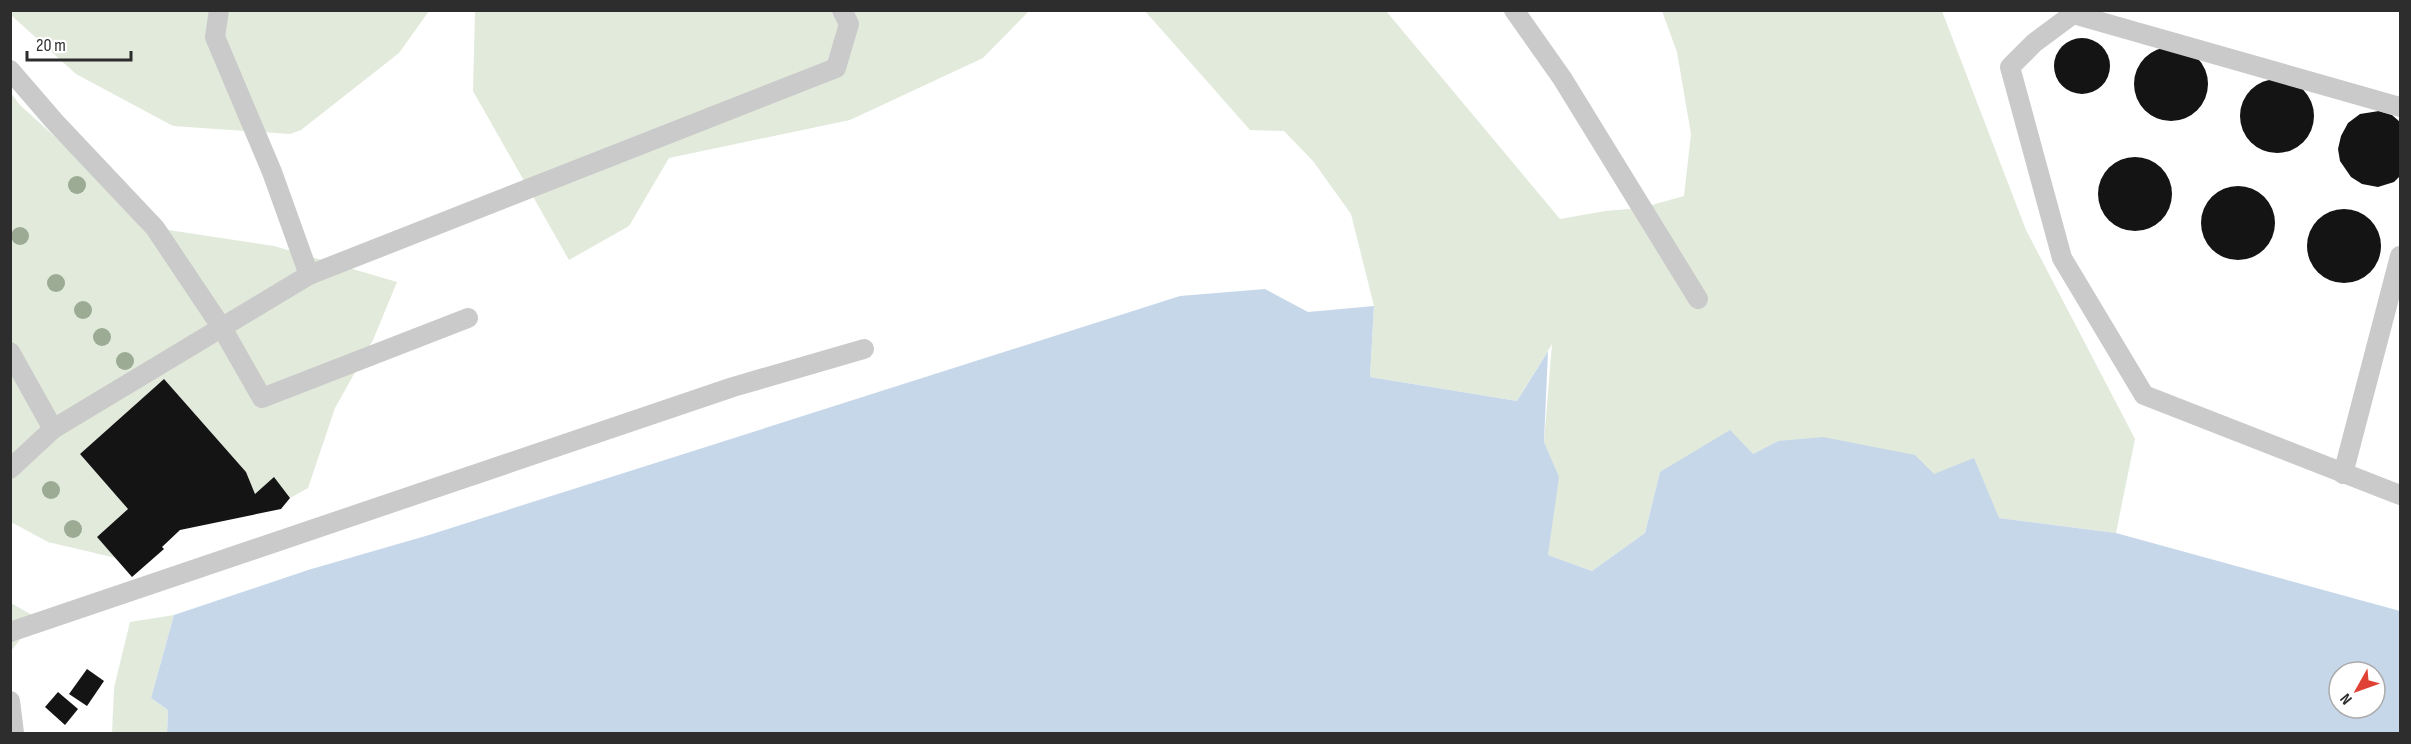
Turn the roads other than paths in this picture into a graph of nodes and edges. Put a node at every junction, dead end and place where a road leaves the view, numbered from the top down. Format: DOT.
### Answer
graph roads {
  1 [pos="219,10"];
  2 [pos="842,10"];
  3 [pos="1514,10"];
  4 [pos="10,70"];
  5 [pos="2400,107"];
  6 [pos="2400,256"];
  7 [pos="309,275"];
  8 [pos="1698,299"];
  9 [pos="468,318"];
  10 [pos="222,328"];
  11 [pos="864,349"];
  12 [pos="10,352"];
  13 [pos="53,429"];
  14 [pos="10,469"];
  15 [pos="2343,474"];
  16 [pos="2400,495"];
  17 [pos="10,632"];
  18 [pos="10,701"];
  19 [pos="14,733"];
  1 -- 7 [label="lane"];
  2 -- 7 [label="lane"];
  3 -- 8 [label="lane"];
  4 -- 10 [label="lane"];
  5 -- 15 [label="lane"];
  6 -- 15 [label="lane"];
  7 -- 10 [label="lane"];
  9 -- 10 [label="lane"];
  10 -- 13 [label="lane"];
  11 -- 17 [label="lane"];
  12 -- 13 [label="lane"];
  13 -- 14 [label="lane"];
  15 -- 16 [label="lane"];
  18 -- 19 [label="lane"];
}
